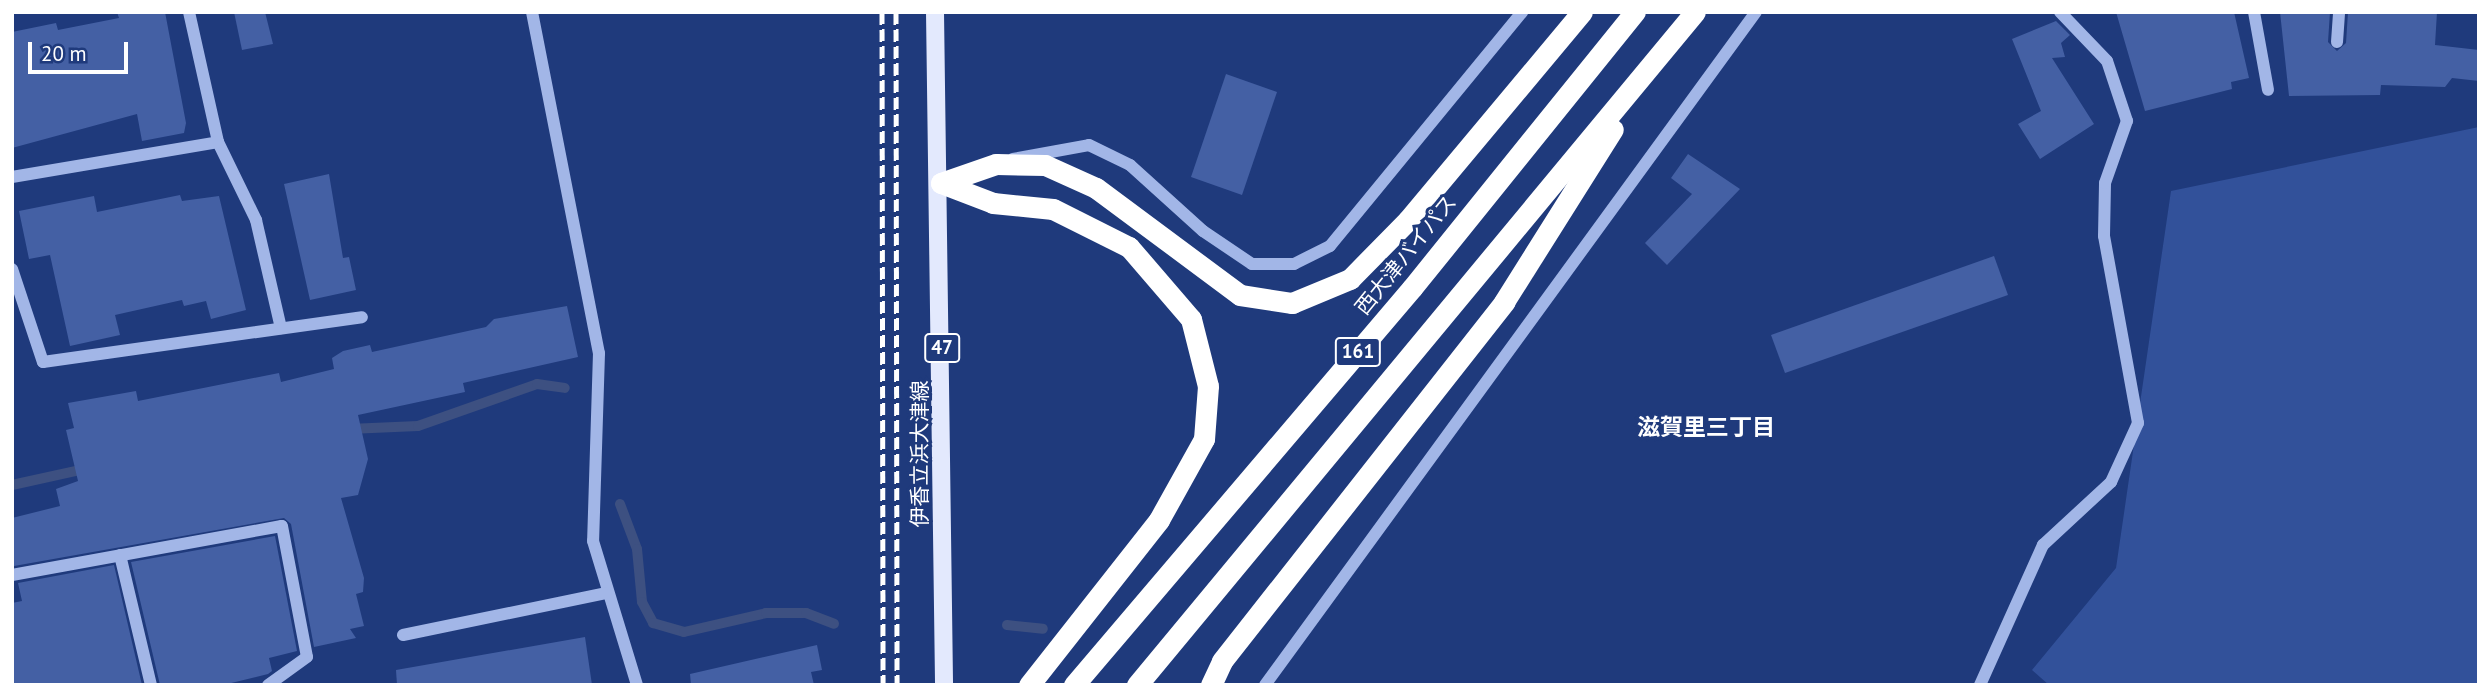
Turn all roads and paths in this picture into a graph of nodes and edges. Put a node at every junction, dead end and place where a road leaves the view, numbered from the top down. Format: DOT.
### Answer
graph roads {
  1 [pos="189,12"];
  2 [pos="532,12"];
  3 [pos="935,12"];
  4 [pos="1522,12"];
  5 [pos="1581,12"];
  6 [pos="1635,12"];
  7 [pos="1695,12"];
  8 [pos="1756,12"];
  9 [pos="2060,12"];
  10 [pos="2254,12"];
  11 [pos="2339,12"];
  12 [pos="2337,41"];
  13 [pos="1659,56"];
  14 [pos="2268,90"];
  15 [pos="218,142"];
  16 [pos="996,164"];
  17 [pos="12,177"];
  18 [pos="941,183"];
  19 [pos="12,269"];
  20 [pos="362,317"];
  21 [pos="281,328"];
  22 [pos="120,555"];
  23 [pos="12,575"];
  24 [pos="606,593"];
  25 [pos="403,635"];
  26 [pos="151,685"];
  27 [pos="268,685"];
  28 [pos="637,685"];
  29 [pos="944,685"];
  30 [pos="1029,685"];
  31 [pos="1074,685"];
  32 [pos="1137,685"];
  33 [pos="1212,685"];
  34 [pos="1265,685"];
  35 [pos="1980,685"];
  1 -- 15 [label="street"];
  2 -- 24 [label="street"];
  3 -- 18 [label="main road, 伊香立浜大津線 / 47"];
  4 -- 16 [label="street"];
  5 -- 16 [label="highway"];
  6 -- 31 [label="highway, 西大津バイパス / 161"];
  7 -- 13 [label="highway, 161"];
  8 -- 34 [label="street"];
  9 -- 35 [label="street"];
  10 -- 14 [label="street"];
  11 -- 12 [label="street"];
  13 -- 32 [label="highway, 161"];
  13 -- 33 [label="highway"];
  15 -- 17 [label="street"];
  15 -- 21 [label="street"];
  16 -- 18 [label="highway"];
  18 -- 29 [label="main road, 伊香立浜大津線 / 47"];
  18 -- 30 [label="highway"];
  19 -- 21 [label="street"];
  20 -- 21 [label="street"];
  22 -- 23 [label="street"];
  22 -- 26 [label="street"];
  22 -- 27 [label="street"];
  24 -- 25 [label="street"];
  24 -- 28 [label="street"];
}
